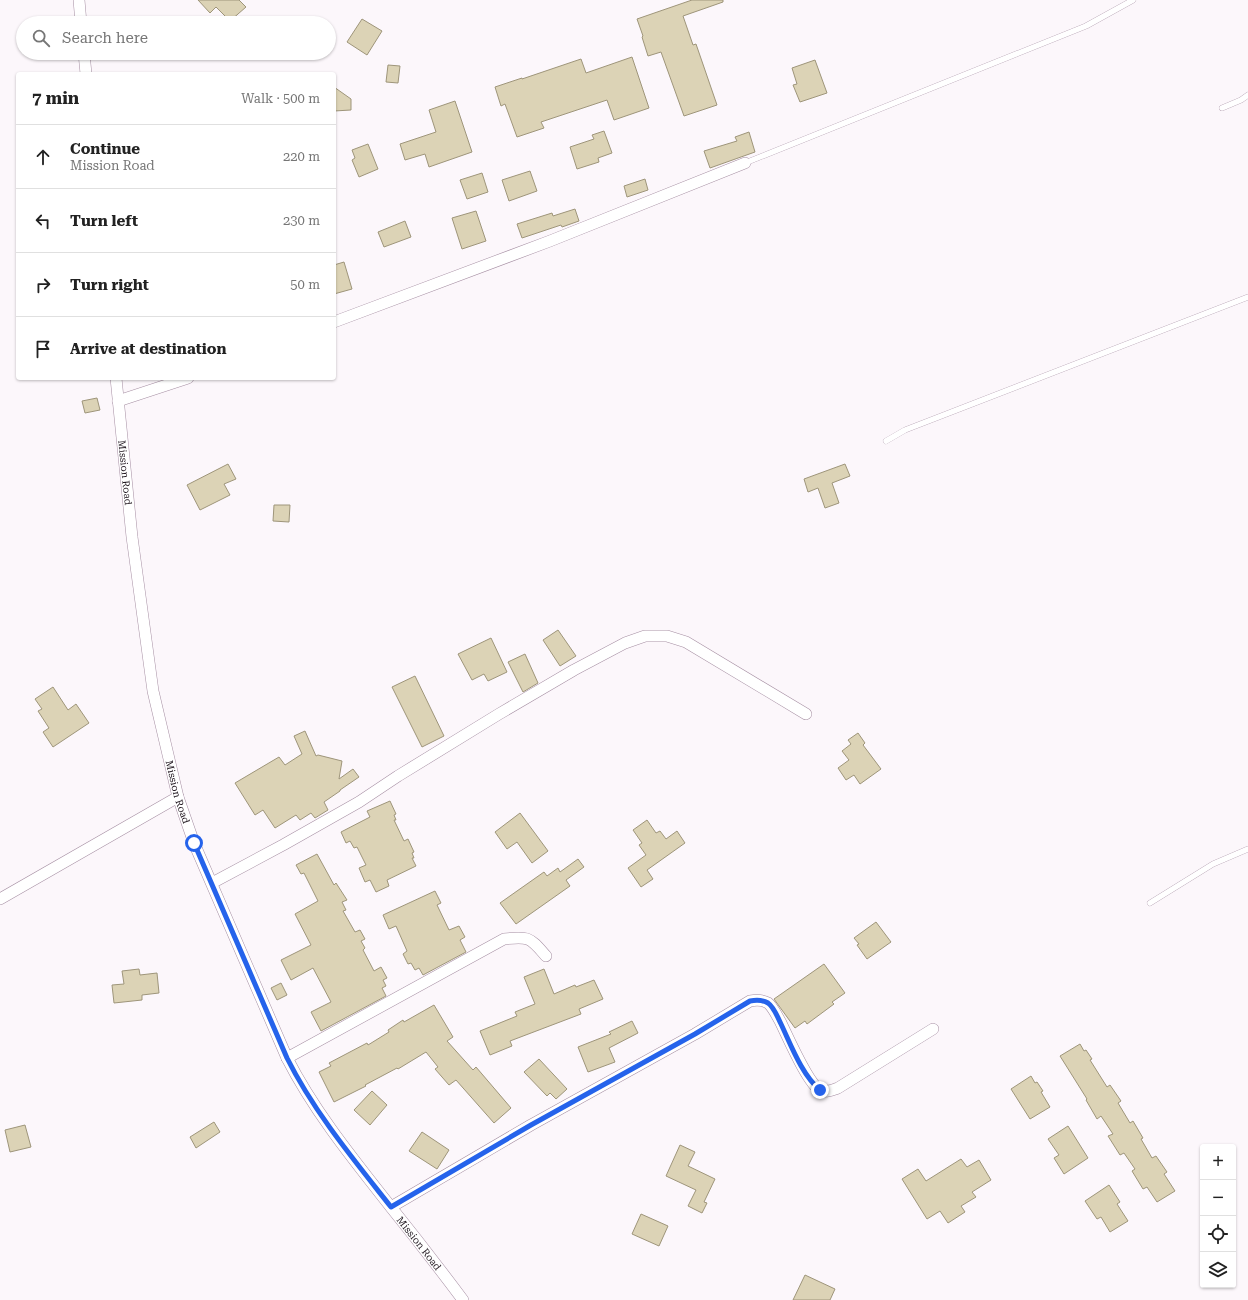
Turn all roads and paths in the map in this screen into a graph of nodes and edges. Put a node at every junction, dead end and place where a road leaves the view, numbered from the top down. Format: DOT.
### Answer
graph roads {
  1 [pos="79,0"];
  2 [pos="1133,0"];
  3 [pos="80,16"];
  4 [pos="85,60"];
  5 [pos="86,72"];
  6 [pos="1248,95"];
  7 [pos="1222,108"];
  8 [pos="745,163"];
  9 [pos="1248,297"];
  10 [pos="336,321"];
  11 [pos="116,380"];
  12 [pos="182,380"];
  13 [pos="118,401"];
  14 [pos="886,441"];
  15 [pos="806,714"];
  16 [pos="178,797"];
  17 [pos="1248,849"];
  18 [pos="212,883"];
  19 [pos="0,899"];
  20 [pos="1150,903"];
  21 [pos="546,956"];
  22 [pos="933,1029"];
  23 [pos="287,1058"];
  24 [pos="391,1207"];
  25 [pos="463,1300"];
  1 -- 3 [label="street"];
  2 -- 8 [label="lane"];
  4 -- 5 [label="street"];
  6 -- 7 [label="lane"];
  8 -- 10 [label="street"];
  9 -- 14 [label="lane"];
  11 -- 13 [label="street, Mission Road"];
  12 -- 13 [label="street"];
  13 -- 16 [label="street, Mission Road"];
  15 -- 18 [label="street"];
  16 -- 18 [label="street, Mission Road"];
  16 -- 19 [label="street"];
  17 -- 20 [label="lane"];
  18 -- 23 [label="street, Mission Road"];
  21 -- 23 [label="street"];
  22 -- 24 [label="street"];
  23 -- 24 [label="street, Mission Road"];
  24 -- 25 [label="street, Mission Road"];
}
